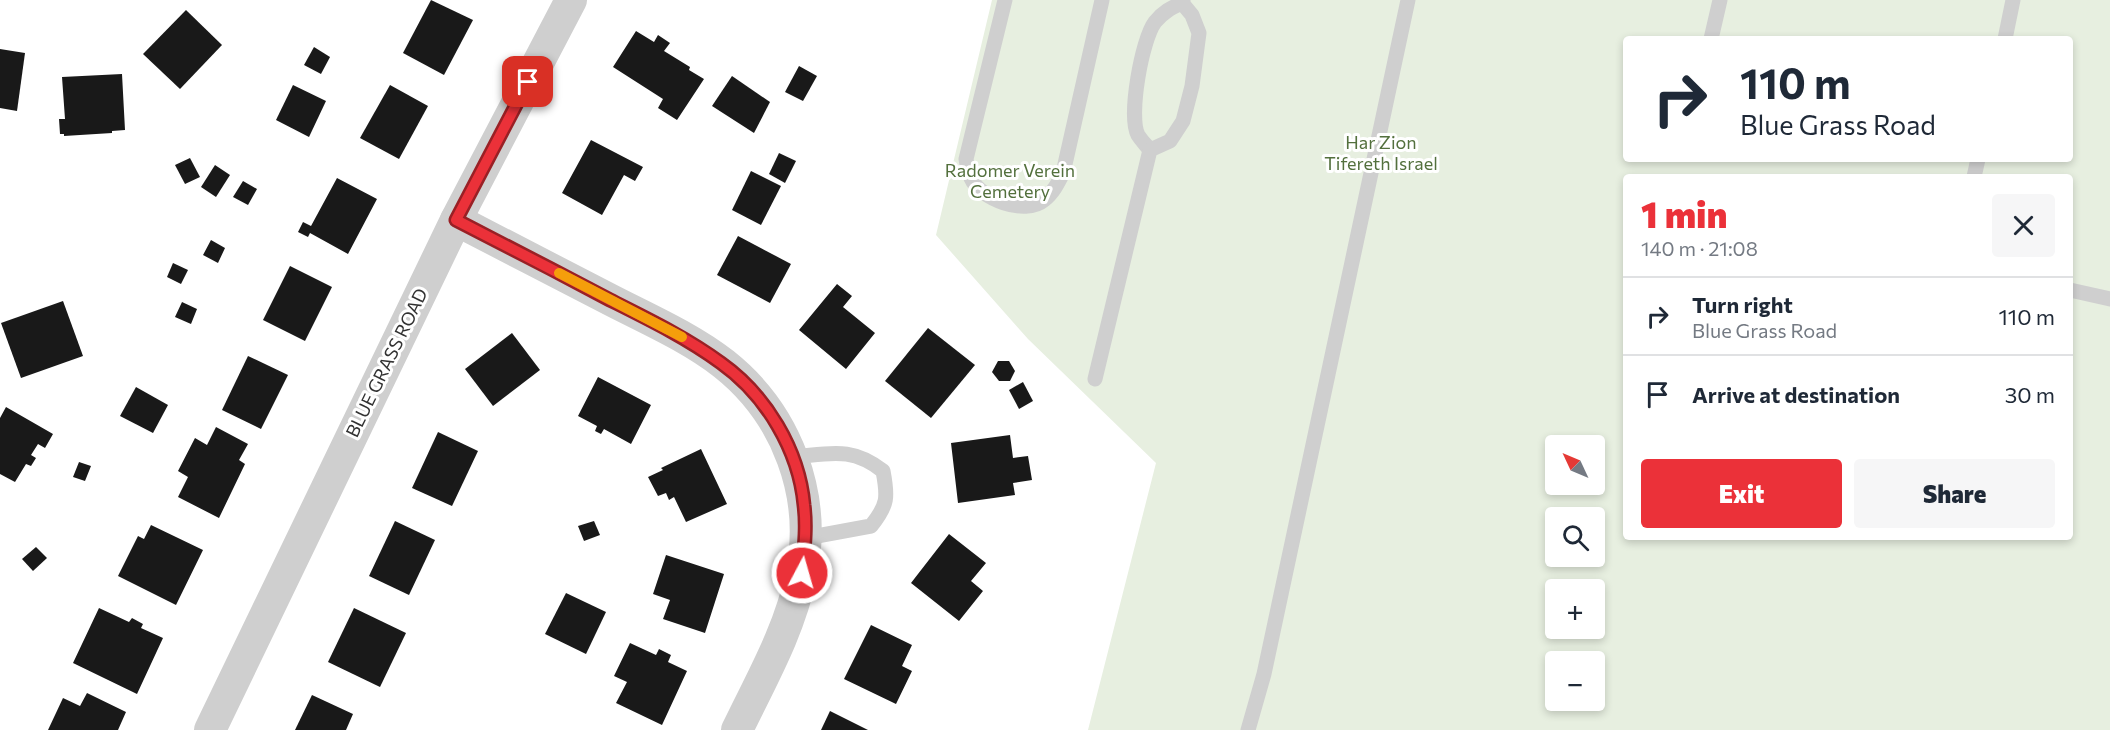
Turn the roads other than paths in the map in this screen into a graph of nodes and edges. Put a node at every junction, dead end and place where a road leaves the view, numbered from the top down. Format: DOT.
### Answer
graph roads {
  1 [pos="571,0"];
  2 [pos="1005,0"];
  3 [pos="1102,0"];
  4 [pos="1408,0"];
  5 [pos="1720,0"];
  6 [pos="2013,0"];
  7 [pos="1182,2"];
  8 [pos="1712,36"];
  9 [pos="2006,36"];
  10 [pos="1150,150"];
  11 [pos="456,220"];
  12 [pos="2073,291"];
  13 [pos="2110,299"];
  14 [pos="1095,380"];
  15 [pos="792,457"];
  16 [pos="806,538"];
  17 [pos="210,730"];
  18 [pos="737,730"];
  19 [pos="1248,730"];
  1 -- 11 [label="street, BLUE GRASS ROAD"];
  2 -- 3 [label="lane"];
  4 -- 19 [label="lane"];
  5 -- 8 [label="lane"];
  6 -- 9 [label="lane"];
  7 -- 10 [label="lane"];
  7 -- 10 [label="lane"];
  10 -- 14 [label="lane"];
  11 -- 15 [label="street"];
  11 -- 17 [label="street, BLUE GRASS ROAD"];
  12 -- 13 [label="lane"];
  15 -- 16 [label="street"];
  15 -- 16 [label="lane"];
  16 -- 18 [label="street"];
}
